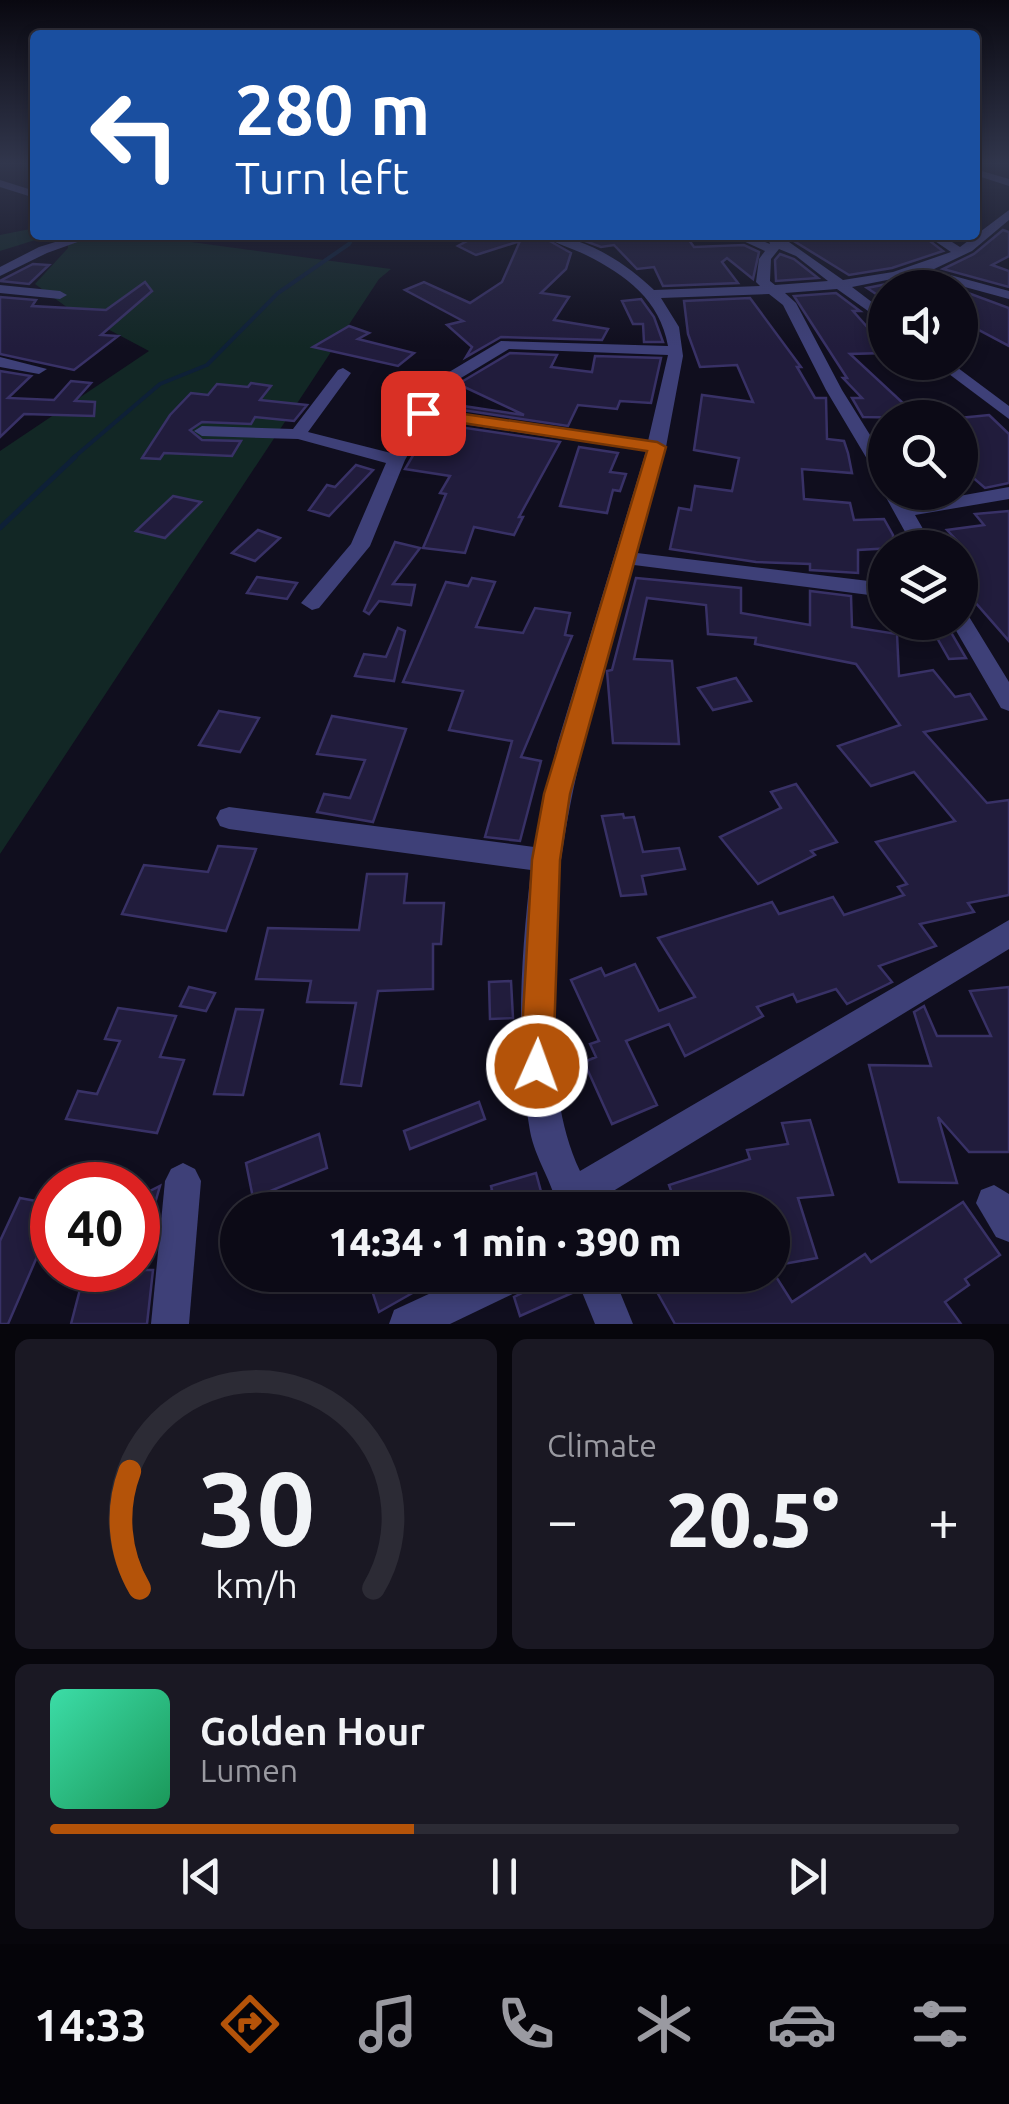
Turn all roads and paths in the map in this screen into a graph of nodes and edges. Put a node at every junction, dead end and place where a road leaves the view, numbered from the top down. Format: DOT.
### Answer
graph roads {
  1 [pos="75,240"];
  2 [pos="559,240"];
  3 [pos="940,240"];
  4 [pos="975,240"];
  5 [pos="775,242"];
  6 [pos="960,252"];
  7 [pos="918,270"];
  8 [pos="0,272"];
  9 [pos="868,278"];
  10 [pos="838,283"];
  11 [pos="978,286"];
  12 [pos="0,288"];
  13 [pos="770,288"];
  14 [pos="651,294"];
  15 [pos="1009,295"];
  16 [pos="60,296"];
  17 [pos="868,307"];
  18 [pos="676,350"];
  19 [pos="0,362"];
  20 [pos="39,369"];
  21 [pos="343,372"];
  22 [pos="964,380"];
  23 [pos="423,413"];
  24 [pos="1009,414"];
  25 [pos="202,431"];
  26 [pos="298,434"];
  27 [pos="868,446"];
  28 [pos="657,447"];
  29 [pos="396,460"];
  30 [pos="1009,493"];
  31 [pos="904,511"];
  32 [pos="914,530"];
  33 [pos="624,558"];
  34 [pos="868,588"];
  35 [pos="312,603"];
  36 [pos="972,640"];
  37 [pos="1009,702"];
  38 [pos="229,818"];
  39 [pos="546,860"];
  40 [pos="1009,933"];
  41 [pos="184,1181"];
  42 [pos="571,1192"];
  43 [pos="591,1192"];
  44 [pos="476,1292"];
  45 [pos="601,1292"];
  46 [pos="170,1324"];
  47 [pos="408,1324"];
  48 [pos="614,1324"];
  1 -- 8 [label="street"];
  2 -- 14 [label="street"];
  3 -- 6 [label="street"];
  4 -- 6 [label="street"];
  5 -- 10 [label="street"];
  5 -- 13 [label="street"];
  6 -- 7 [label="street"];
  9 -- 10 [label="street"];
  10 -- 13 [label="street"];
  10 -- 17 [label="street"];
  11 -- 15 [label="street"];
  12 -- 16 [label="street"];
  13 -- 14 [label="street"];
  13 -- 27 [label="street"];
  14 -- 18 [label="street"];
  18 -- 23 [label="street"];
  18 -- 28 [label="street"];
  19 -- 20 [label="street"];
  21 -- 26 [label="street"];
  22 -- 24 [label="street"];
  23 -- 28 [label="street"];
  23 -- 29 [label="street"];
  25 -- 26 [label="street"];
  26 -- 29 [label="street"];
  28 -- 33 [label="street"];
  29 -- 35 [label="street"];
  30 -- 31 [label="street"];
  31 -- 32 [label="street"];
  33 -- 34 [label="street"];
  33 -- 39 [label="street"];
  36 -- 37 [label="street"];
  38 -- 39 [label="street"];
  39 -- 42 [label="street"];
  40 -- 43 [label="street"];
  41 -- 46 [label="street"];
  44 -- 47 [label="street"];
  45 -- 48 [label="street"];
}
